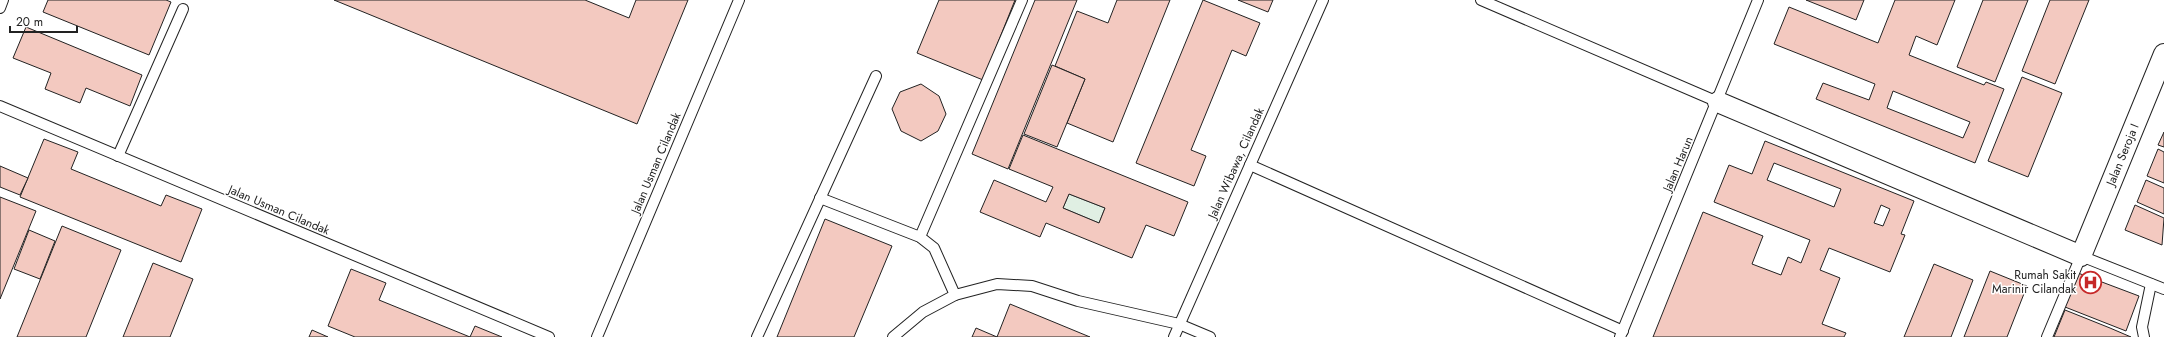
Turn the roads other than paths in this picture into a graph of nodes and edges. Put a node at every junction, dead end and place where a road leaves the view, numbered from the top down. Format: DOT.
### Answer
graph roads {
  1 [pos="4,0"];
  2 [pos="739,0"];
  3 [pos="1022,0"];
  4 [pos="1323,0"];
  5 [pos="1481,0"];
  6 [pos="1758,0"];
  7 [pos="0,8"];
  8 [pos="183,9"];
  9 [pos="2164,54"];
  10 [pos="876,76"];
  11 [pos="1718,102"];
  12 [pos="0,106"];
  13 [pos="118,156"];
  14 [pos="1250,165"];
  15 [pos="820,198"];
  16 [pos="920,237"];
  17 [pos="2081,256"];
  18 [pos="2151,284"];
  19 [pos="2164,289"];
  20 [pos="955,295"];
  21 [pos="1179,324"];
  22 [pos="1622,334"];
  23 [pos="549,337"];
  24 [pos="597,337"];
  25 [pos="757,337"];
  26 [pos="893,337"];
  27 [pos="1174,337"];
  28 [pos="1210,337"];
  29 [pos="2047,337"];
  30 [pos="2144,337"];
  1 -- 7 [label="lane"];
  2 -- 24 [label="lane, Jalan Usman Cilandak"];
  3 -- 16 [label="lane"];
  4 -- 14 [label="lane, Jalan Wibawa, Cilandak"];
  5 -- 11 [label="lane"];
  6 -- 11 [label="lane, Jalan Harun"];
  8 -- 13 [label="lane"];
  9 -- 17 [label="street, Jalan Seroja I"];
  10 -- 15 [label="lane"];
  11 -- 17 [label="street"];
  11 -- 22 [label="lane, Jalan Harun"];
  12 -- 13 [label="lane, Jalan Usman Cilandak"];
  13 -- 23 [label="lane, Jalan Usman Cilandak"];
  14 -- 21 [label="lane, Jalan Wibawa, Cilandak"];
  14 -- 22 [label="lane"];
  15 -- 16 [label="lane"];
  15 -- 25 [label="lane"];
  16 -- 20 [label="lane"];
  17 -- 18 [label="lane"];
  17 -- 29 [label="lane"];
  18 -- 19 [label="lane"];
  18 -- 30 [label="lane"];
  20 -- 21 [label="lane"];
  20 -- 26 [label="lane"];
  21 -- 27 [label="lane, Jalan Wibawa, Cilandak"];
  21 -- 28 [label="lane"];
}
